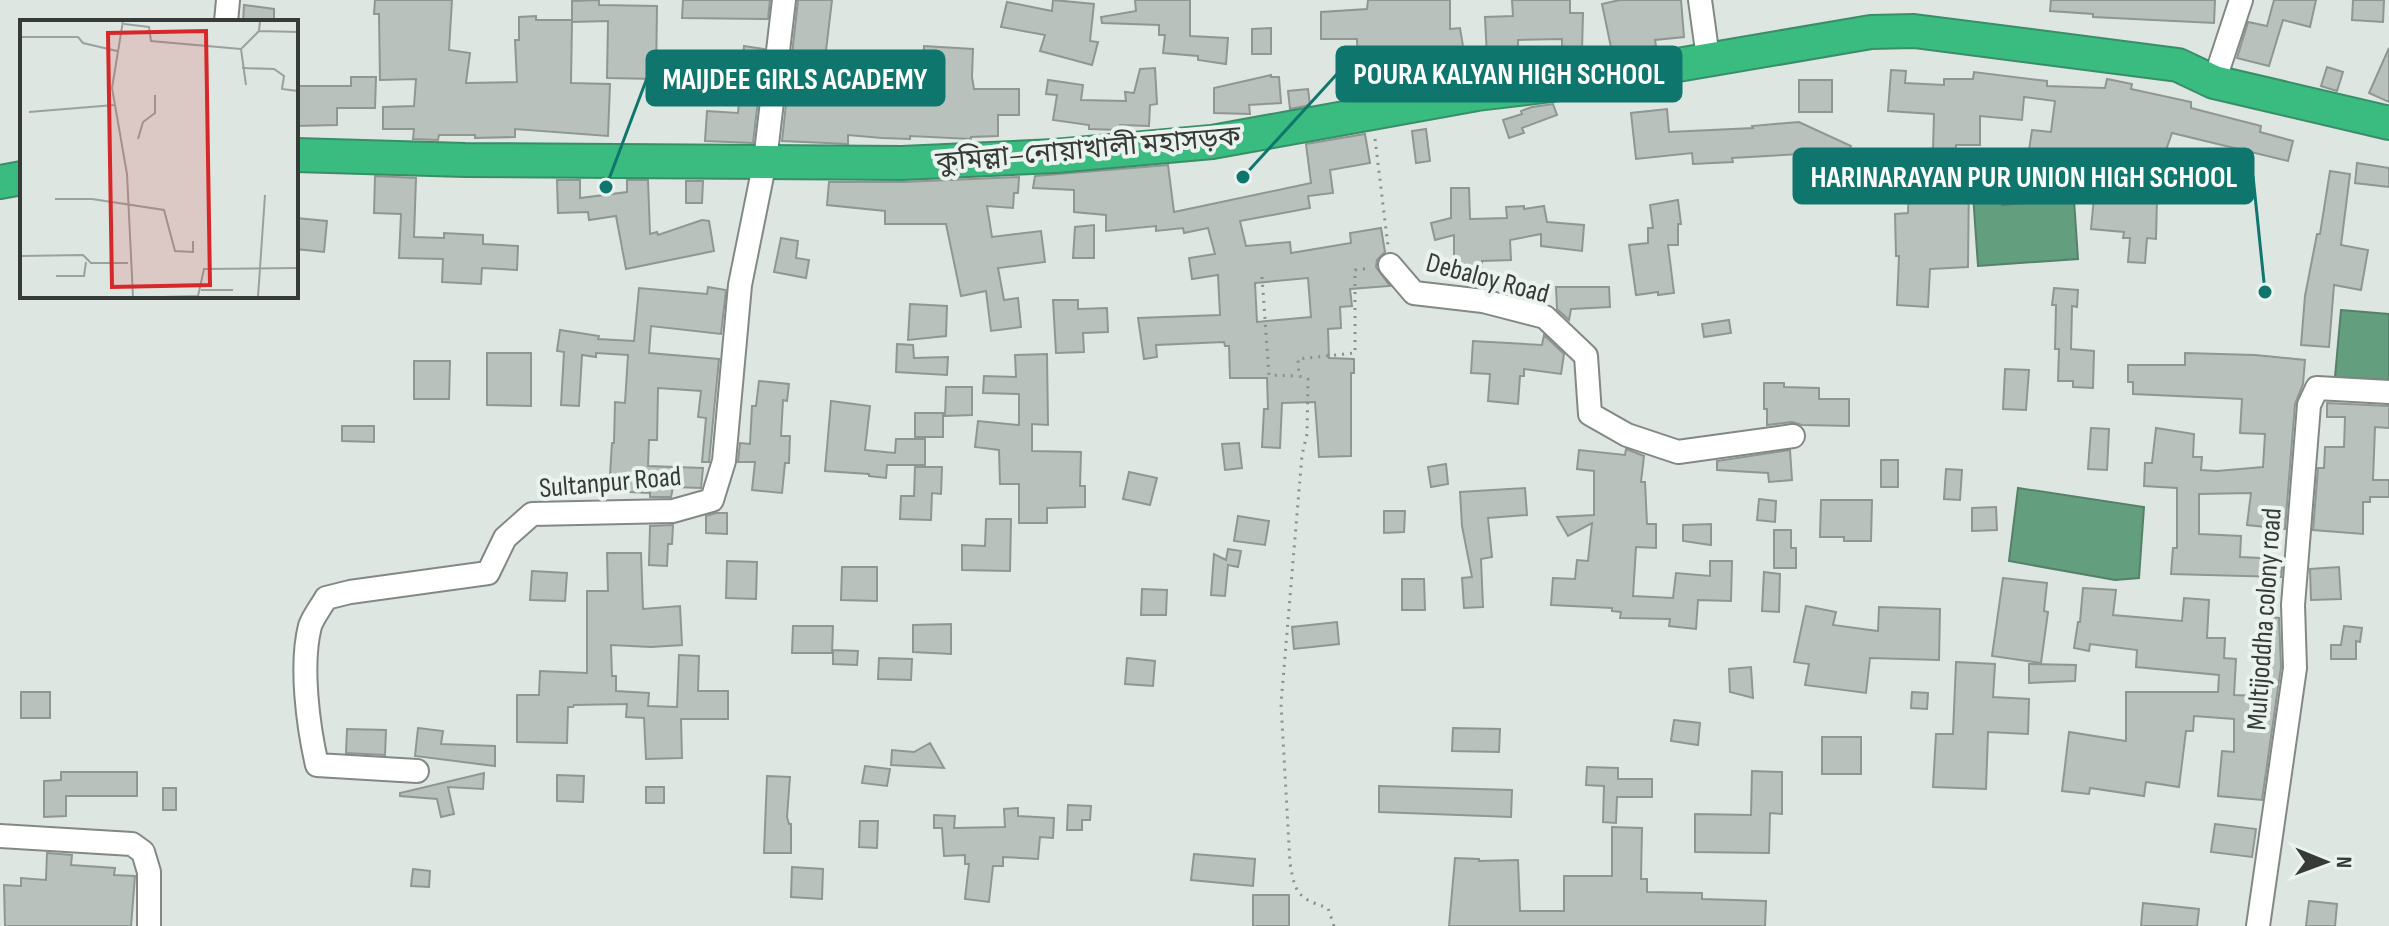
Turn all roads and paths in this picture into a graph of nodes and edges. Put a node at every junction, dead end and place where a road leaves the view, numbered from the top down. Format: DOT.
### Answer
graph roads {
  1 [pos="228,0"];
  2 [pos="784,0"];
  3 [pos="1700,0"];
  4 [pos="2241,0"];
  5 [pos="226,20"];
  6 [pos="1708,58"];
  7 [pos="2214,82"];
  8 [pos="1372,115"];
  9 [pos="2389,123"];
  10 [pos="298,155"];
  11 [pos="765,161"];
  12 [pos="20,178"];
  13 [pos="0,182"];
  14 [pos="1390,265"];
  15 [pos="1262,277"];
  16 [pos="1299,376"];
  17 [pos="2389,392"];
  18 [pos="1793,436"];
  19 [pos="417,771"];
  20 [pos="0,836"];
  21 [pos="149,926"];
  22 [pos="1334,926"];
  23 [pos="2258,926"];
  1 -- 5 [label="street"];
  2 -- 11 [label="street"];
  3 -- 6 [label="street"];
  4 -- 7 [label="street"];
  6 -- 7 [label="highway, কুমিল্লা–নোয়াখালী মহাসড়ক"];
  6 -- 8 [label="highway, কুমিল্লা–নোয়াখালী মহাসড়ক"];
  7 -- 9 [label="highway, কুমিল্লা–নোয়াখালী মহাসড়ক"];
  8 -- 11 [label="highway, কুমিল্লা–নোয়াখালী মহাসড়ক"];
  8 -- 14 [label="path"];
  10 -- 11 [label="highway, কুমিল্লা–নোয়াখালী মহাসড়ক"];
  11 -- 19 [label="street, Sultanpur Road"];
  12 -- 13 [label="highway"];
  14 -- 16 [label="path"];
  14 -- 18 [label="street, Debaloy Road"];
  15 -- 16 [label="path"];
  16 -- 22 [label="path"];
  17 -- 23 [label="street, Multijoddha colony road"];
  20 -- 21 [label="street"];
}
